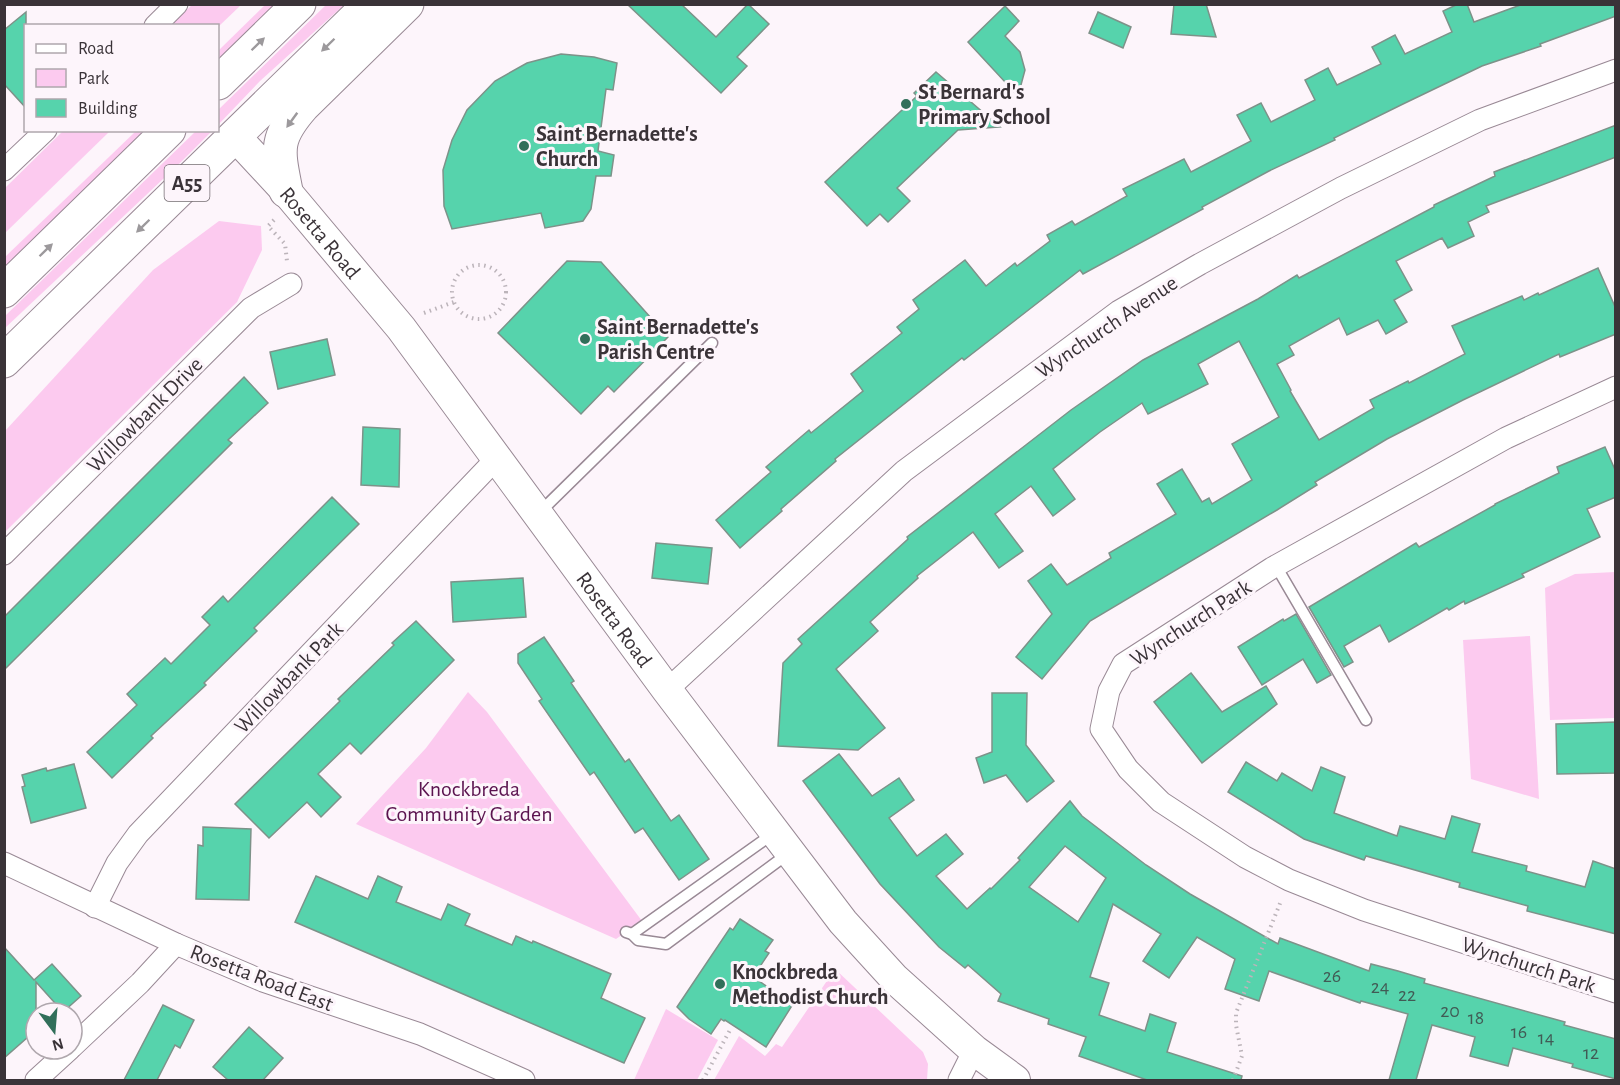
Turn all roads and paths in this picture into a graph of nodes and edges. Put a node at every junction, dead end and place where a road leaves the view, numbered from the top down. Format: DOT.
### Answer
graph roads {
  1 [pos="177,4"];
  2 [pos="299,4"];
  3 [pos="370,4"];
  4 [pos="407,4"];
  5 [pos="157,24"];
  6 [pos="1616,70"];
  7 [pos="219,82"];
  8 [pos="44,132"];
  9 [pos="167,132"];
  10 [pos="235,136"];
  11 [pos="4,170"];
  12 [pos="286,190"];
  13 [pos="268,226"];
  14 [pos="285,244"];
  15 [pos="291,284"];
  16 [pos="4,291"];
  17 [pos="503,306"];
  18 [pos="712,343"];
  19 [pos="4,361"];
  20 [pos="1616,387"];
  21 [pos="496,459"];
  22 [pos="537,514"];
  23 [pos="4,554"];
  24 [pos="1276,566"];
  25 [pos="667,690"];
  26 [pos="1366,720"];
  27 [pos="782,843"];
  28 [pos="4,863"];
  29 [pos="1289,880"];
  30 [pos="95,907"];
  31 [pos="176,944"];
  32 [pos="1616,992"];
  33 [pos="730,1030"];
  34 [pos="84,1036"];
  35 [pos="974,1050"];
  36 [pos="57,1061"];
  37 [pos="36,1080"];
  38 [pos="522,1080"];
  39 [pos="704,1080"];
  40 [pos="959,1080"];
  41 [pos="1015,1080"];
  42 [pos="1233,1080"];
  1 -- 5 [label="street"];
  7 -- 2 [label="highway, one-way"];
  3 -- 10 [label="highway, A55, one-way"];
  4 -- 12 [label="highway, one-way"];
  6 -- 25 [label="street, Wynchurch Avenue"];
  8 -- 11 [label="street"];
  16 -- 9 [label="highway, A55, one-way"];
  10 -- 12 [label="street, Rosetta Road"];
  10 -- 19 [label="highway, A55, one-way"];
  12 -- 21 [label="street, Rosetta Road"];
  13 -- 14 [label="path"];
  15 -- 23 [label="street, Willowbank Drive"];
  17 -- 17 [label="path"];
  18 -- 22 [label="lane"];
  20 -- 24 [label="street, Wynchurch Park"];
  21 -- 22 [label="street, Rosetta Road"];
  21 -- 30 [label="street, Willowbank Park"];
  22 -- 25 [label="street, Rosetta Road"];
  24 -- 26 [label="lane"];
  24 -- 29 [label="street, Wynchurch Park"];
  25 -- 27 [label="street, Rosetta Road"];
  27 -- 27 [label="lane"];
  27 -- 35 [label="street, Rosetta Road"];
  28 -- 30 [label="street, Rosetta Road East"];
  29 -- 32 [label="street, Wynchurch Park"];
  29 -- 42 [label="path"];
  30 -- 31 [label="street, Rosetta Road East"];
  31 -- 34 [label="street"];
  31 -- 38 [label="street, Rosetta Road East"];
  33 -- 39 [label="path"];
  35 -- 40 [label="street"];
  35 -- 41 [label="street, Rosetta Road"];
  36 -- 37 [label="street"];
}
